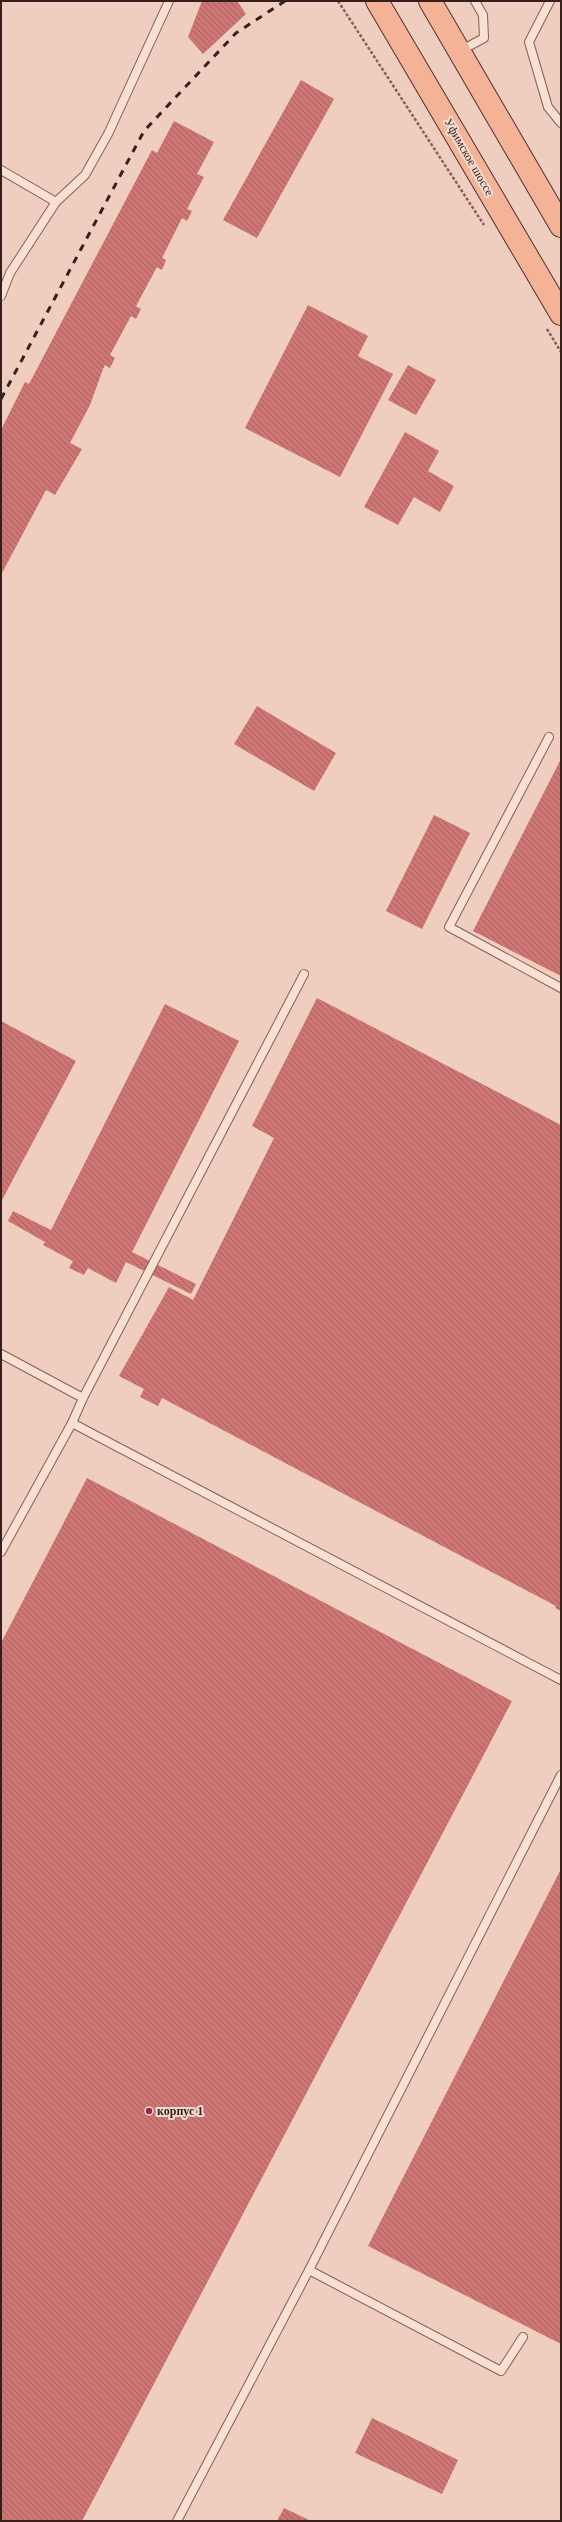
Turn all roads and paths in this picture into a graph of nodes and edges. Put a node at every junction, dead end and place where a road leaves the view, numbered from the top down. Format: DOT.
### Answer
graph roads {
  1 [pos="169,1"];
  2 [pos="338,1"];
  3 [pos="377,1"];
  4 [pos="430,1"];
  5 [pos="475,1"];
  6 [pos="550,1"];
  7 [pos="459,51"];
  8 [pos="561,124"];
  9 [pos="1,170"];
  10 [pos="56,202"];
  11 [pos="561,226"];
  12 [pos="487,230"];
  13 [pos="1,296"];
  14 [pos="553,319"];
  15 [pos="561,352"];
  16 [pos="549,737"];
  17 [pos="304,974"];
  18 [pos="561,988"];
  19 [pos="1,1354"];
  20 [pos="83,1398"];
  21 [pos="72,1423"];
  22 [pos="1,1552"];
  23 [pos="561,1680"];
  24 [pos="561,1775"];
  25 [pos="309,2270"];
  26 [pos="523,2337"];
  27 [pos="177,2521"];
  1 -- 10 [label="lane"];
  2 -- 12 [label="path"];
  3 -- 14 [label="main road, Уфимское шоссе"];
  4 -- 7 [label="main road"];
  5 -- 7 [label="lane"];
  6 -- 8 [label="lane"];
  7 -- 11 [label="main road"];
  9 -- 10 [label="lane"];
  10 -- 13 [label="lane"];
  14 -- 15 [label="path"];
  16 -- 18 [label="lane"];
  17 -- 20 [label="lane"];
  19 -- 20 [label="lane"];
  20 -- 21 [label="lane"];
  21 -- 22 [label="lane"];
  21 -- 23 [label="lane"];
  24 -- 25 [label="lane"];
  25 -- 26 [label="lane"];
  25 -- 27 [label="lane"];
}
